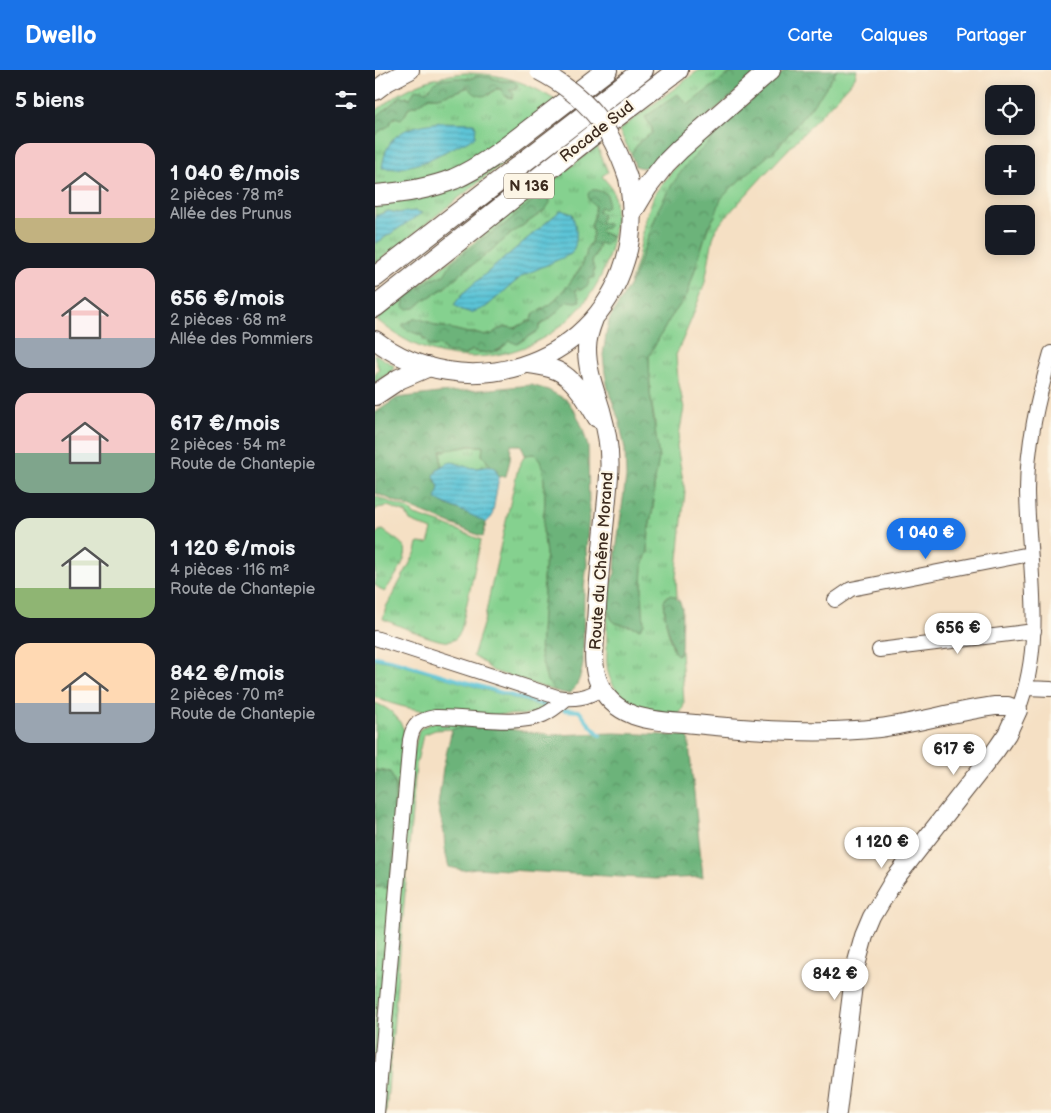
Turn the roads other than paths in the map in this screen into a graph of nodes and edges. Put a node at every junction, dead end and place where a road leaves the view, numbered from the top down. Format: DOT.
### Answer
graph roads {
  1 [pos="408,70"];
  2 [pos="537,70"];
  3 [pos="607,70"];
  4 [pos="643,70"];
  5 [pos="678,70"];
  6 [pos="770,70"];
  7 [pos="375,91"];
  8 [pos="375,195"];
  9 [pos="632,212"];
  10 [pos="375,276"];
  11 [pos="375,307"];
  12 [pos="594,319"];
  13 [pos="375,340"];
  14 [pos="1051,353"];
  15 [pos="529,364"];
  16 [pos="427,367"];
  17 [pos="375,395"];
  18 [pos="606,433"];
  19 [pos="1030,554"];
  20 [pos="835,600"];
  21 [pos="1033,631"];
  22 [pos="375,638"];
  23 [pos="879,650"];
  24 [pos="601,688"];
  25 [pos="1026,688"];
  26 [pos="1051,689"];
  27 [pos="566,699"];
  28 [pos="1019,710"];
  29 [pos="377,1113"];
  30 [pos="837,1113"];
  1 -- 7 [label="main road"];
  2 -- 9 [label="main road, bridge"];
  3 -- 8 [label="highway"];
  4 -- 10 [label="highway, Rocade Sud / N 136"];
  5 -- 11 [label="highway, Rocade Sud / N 136"];
  6 -- 9 [label="highway"];
  9 -- 12 [label="main road"];
  12 -- 15 [label="main road"];
  12 -- 18 [label="main road, Route du Chêne Morand"];
  13 -- 16 [label="main road"];
  14 -- 19 [label="street"];
  15 -- 16 [label="main road"];
  15 -- 18 [label="main road, Route du Chêne Morand"];
  16 -- 17 [label="highway"];
  18 -- 24 [label="main road, Route du Chêne Morand"];
  19 -- 20 [label="street"];
  19 -- 21 [label="street"];
  21 -- 23 [label="street"];
  21 -- 25 [label="street"];
  22 -- 27 [label="street"];
  24 -- 27 [label="street"];
  24 -- 28 [label="main road, Route du Chêne Morand"];
  25 -- 26 [label="street"];
  25 -- 28 [label="street"];
  27 -- 29 [label="street"];
  28 -- 30 [label="main road"];
}
